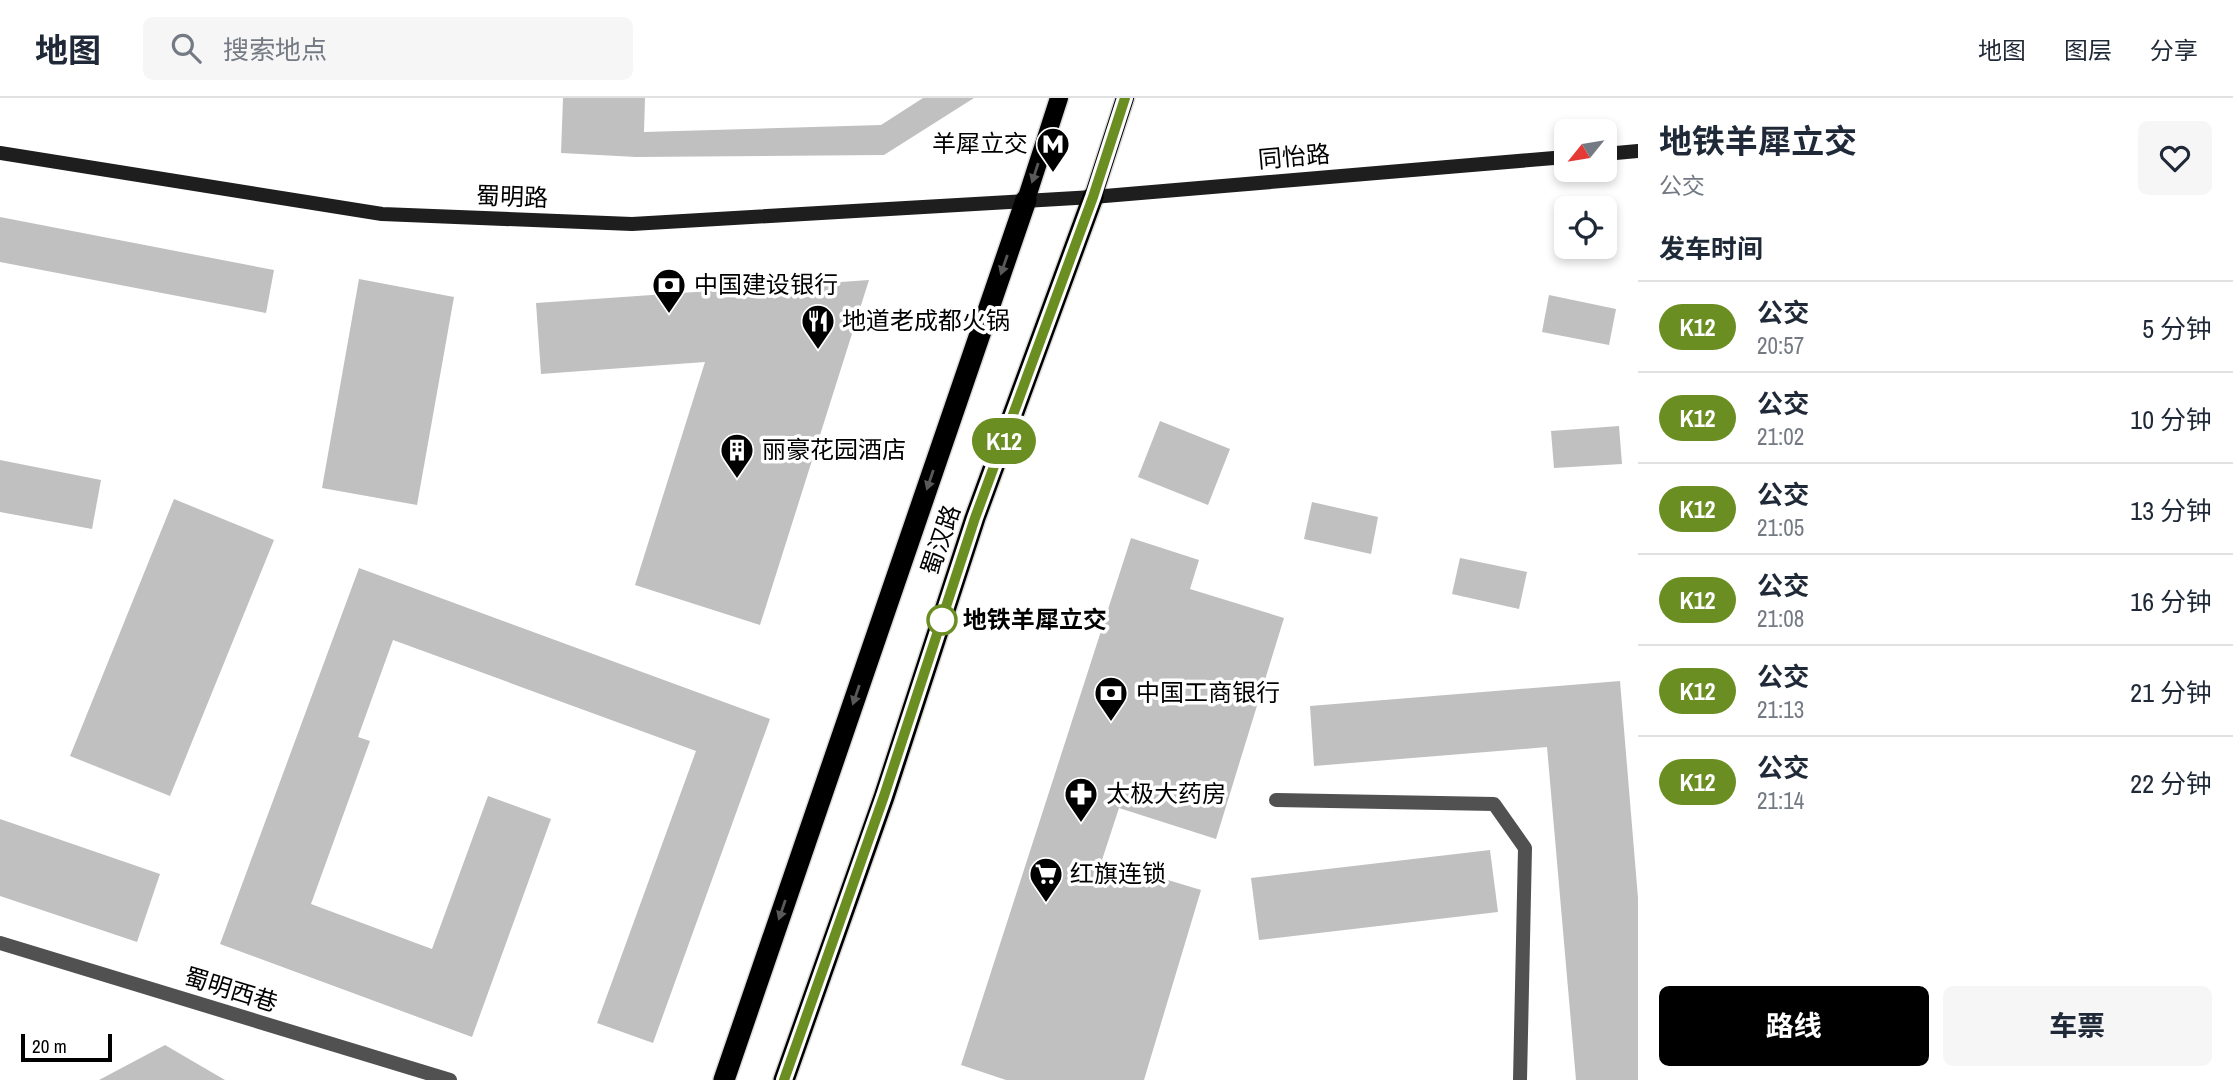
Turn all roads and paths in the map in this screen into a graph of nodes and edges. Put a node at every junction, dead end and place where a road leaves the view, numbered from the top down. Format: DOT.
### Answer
graph roads {
  1 [pos="1059,98"];
  2 [pos="1125,98"];
  3 [pos="1638,151"];
  4 [pos="0,153"];
  5 [pos="1617,153"];
  6 [pos="1554,158"];
  7 [pos="1093,197"];
  8 [pos="1026,200"];
  9 [pos="1276,800"];
  10 [pos="0,943"];
  11 [pos="450,1080"];
  12 [pos="724,1080"];
  13 [pos="784,1080"];
  14 [pos="1520,1080"];
  1 -- 8 [label="main road, 蜀汉路, one-way"];
  2 -- 7 [label="main road, 蜀汉路"];
  3 -- 5 [label="street"];
  4 -- 8 [label="street, 蜀明路"];
  6 -- 7 [label="street, 同怡路"];
  7 -- 8 [label="street, 同怡路"];
  7 -- 13 [label="highway, 蜀汉路"];
  8 -- 12 [label="highway, 蜀汉路, one-way"];
  9 -- 14 [label="street"];
  10 -- 11 [label="street, 蜀明西巷"];
}
